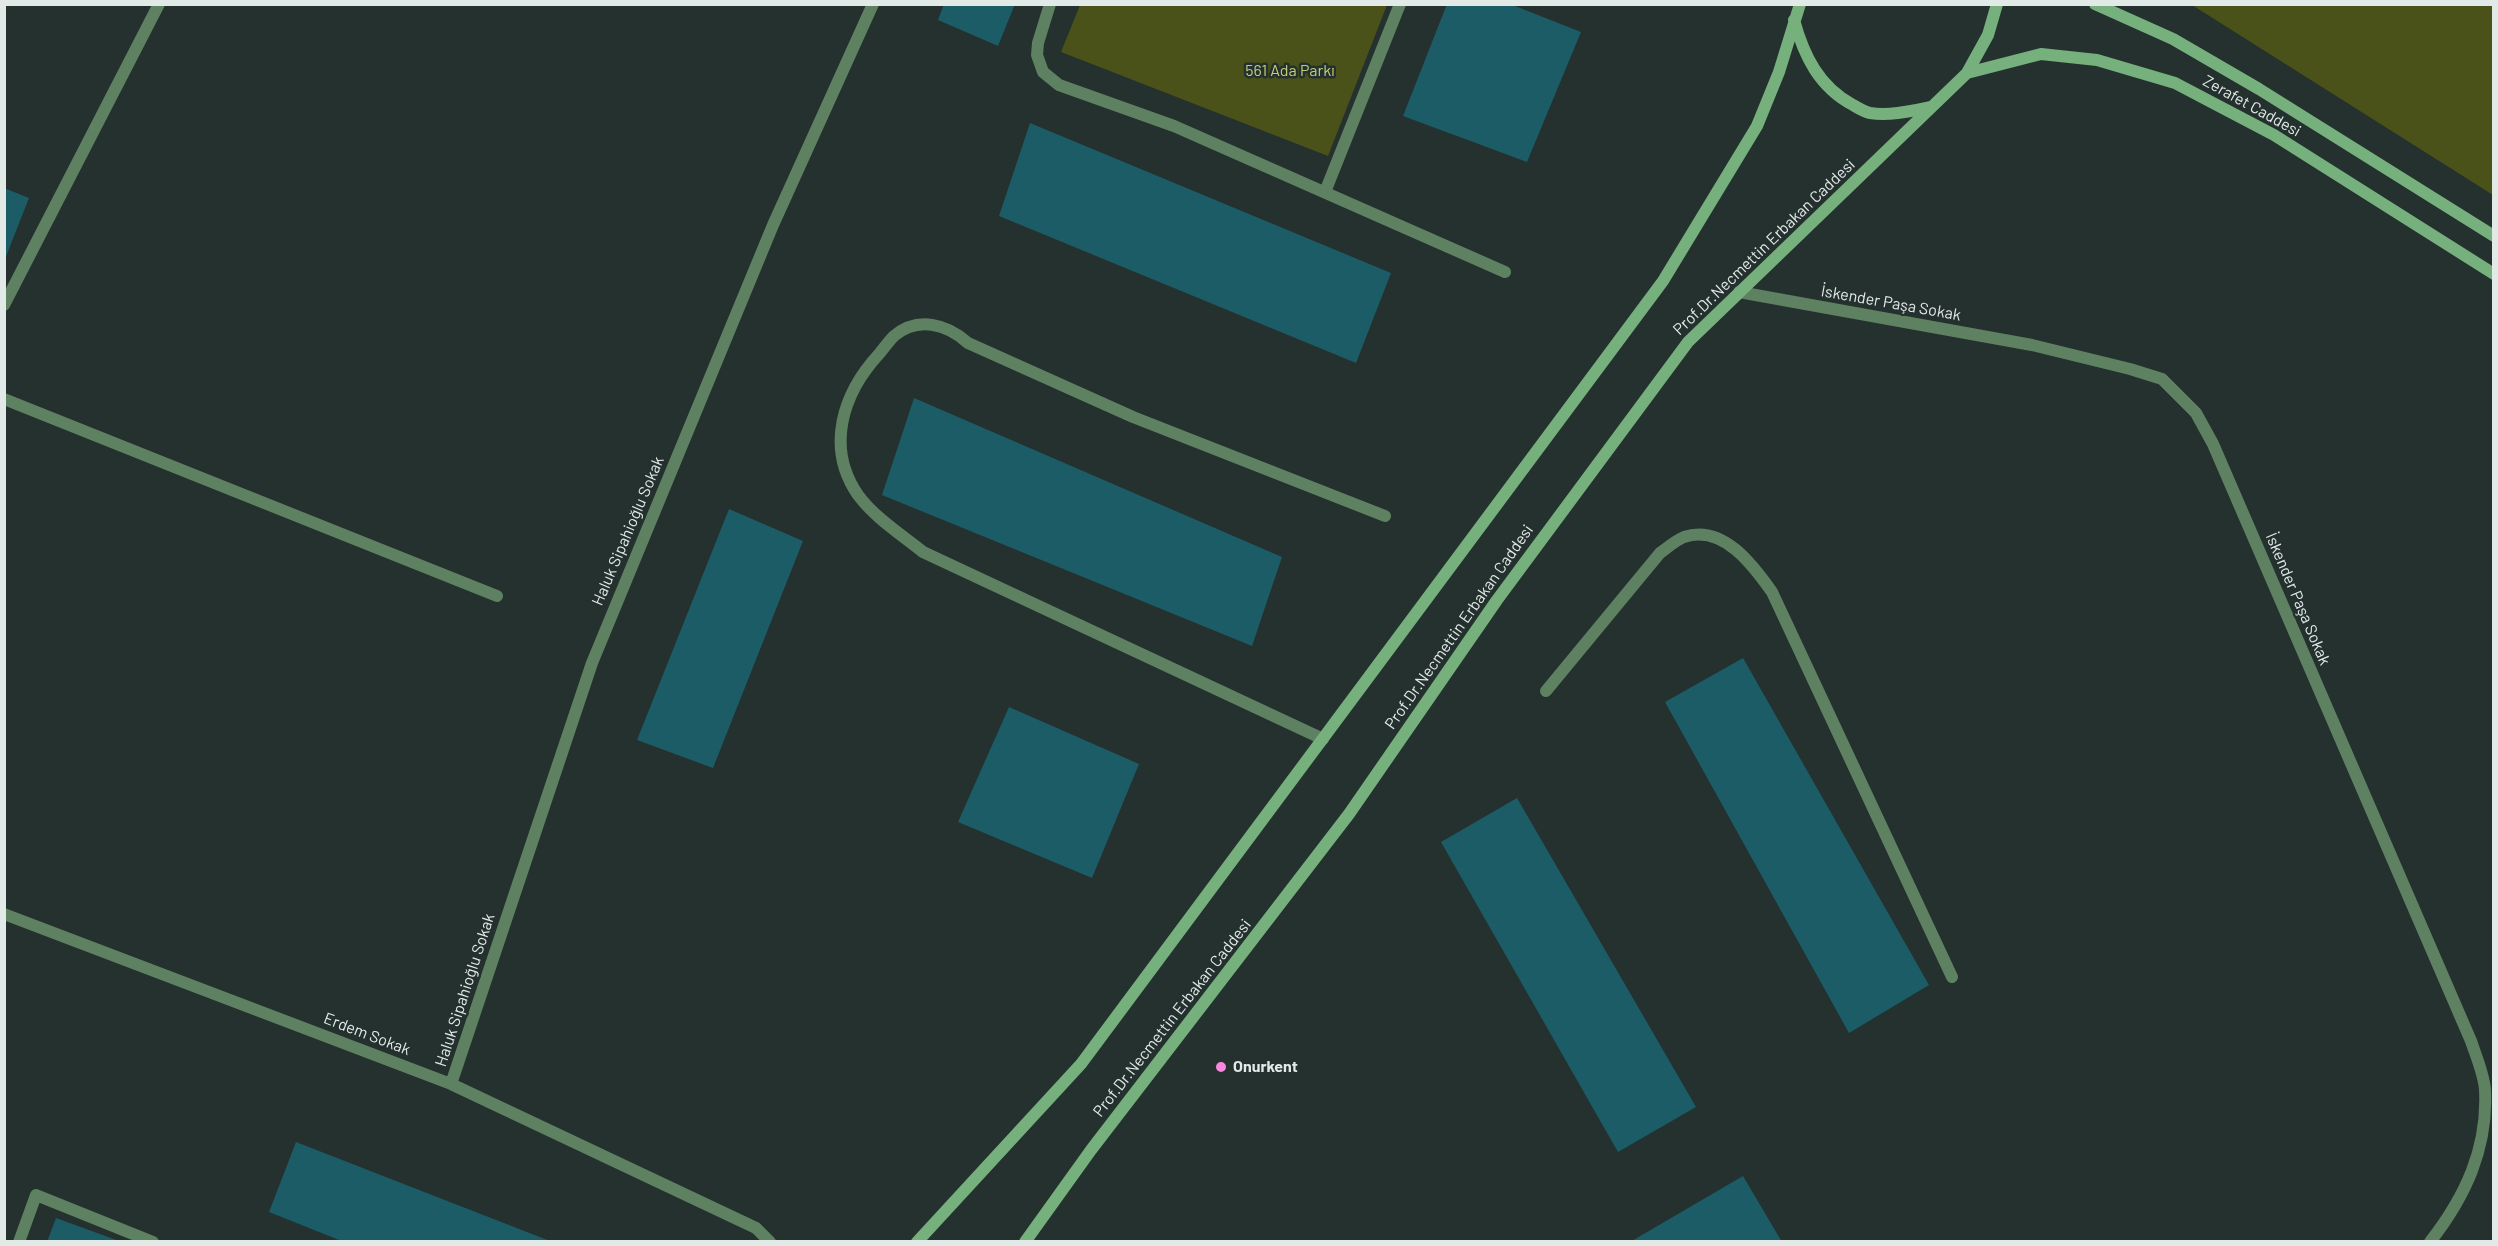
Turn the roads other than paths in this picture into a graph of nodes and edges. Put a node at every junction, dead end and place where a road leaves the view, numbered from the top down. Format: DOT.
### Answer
graph roads {
  1 [pos="159,4"];
  2 [pos="873,4"];
  3 [pos="1050,4"];
  4 [pos="1400,4"];
  5 [pos="1800,4"];
  6 [pos="1997,4"];
  7 [pos="2095,4"];
  8 [pos="1794,20"];
  9 [pos="1967,73"];
  10 [pos="1931,107"];
  11 [pos="1325,192"];
  12 [pos="2493,236"];
  13 [pos="1504,272"];
  14 [pos="2493,274"];
  15 [pos="1739,292"];
  16 [pos="4,305"];
  17 [pos="4,399"];
  18 [pos="1385,516"];
  19 [pos="497,596"];
  20 [pos="1546,691"];
  21 [pos="1323,739"];
  22 [pos="4,914"];
  23 [pos="1952,977"];
  24 [pos="451,1084"];
  25 [pos="19,1242"];
  26 [pos="153,1242"];
  27 [pos="770,1242"];
  28 [pos="917,1242"];
  29 [pos="1026,1242"];
  30 [pos="2430,1242"];
  1 -- 16 [label="street"];
  2 -- 24 [label="street, Haluk Sipahioğlu Sokak"];
  3 -- 11 [label="street"];
  4 -- 11 [label="street"];
  5 -- 8 [label="main road"];
  6 -- 9 [label="main road"];
  7 -- 12 [label="main road, Zerafet Caddesi"];
  8 -- 10 [label="main road"];
  8 -- 21 [label="main road"];
  9 -- 10 [label="main road, Prof.Dr.Necmettin Erbakan Caddesi"];
  9 -- 14 [label="main road, Zerafet Caddesi"];
  10 -- 15 [label="main road, Prof.Dr.Necmettin Erbakan Caddesi"];
  11 -- 13 [label="street"];
  15 -- 29 [label="main road, Prof.Dr.Necmettin Erbakan Caddesi"];
  15 -- 30 [label="street, İskender Paşa Sokak"];
  17 -- 19 [label="street"];
  18 -- 21 [label="street"];
  20 -- 23 [label="street"];
  21 -- 28 [label="main road"];
  22 -- 24 [label="street, Erdem Sokak"];
  24 -- 27 [label="street, Erdem Sokak"];
  25 -- 26 [label="street"];
}
